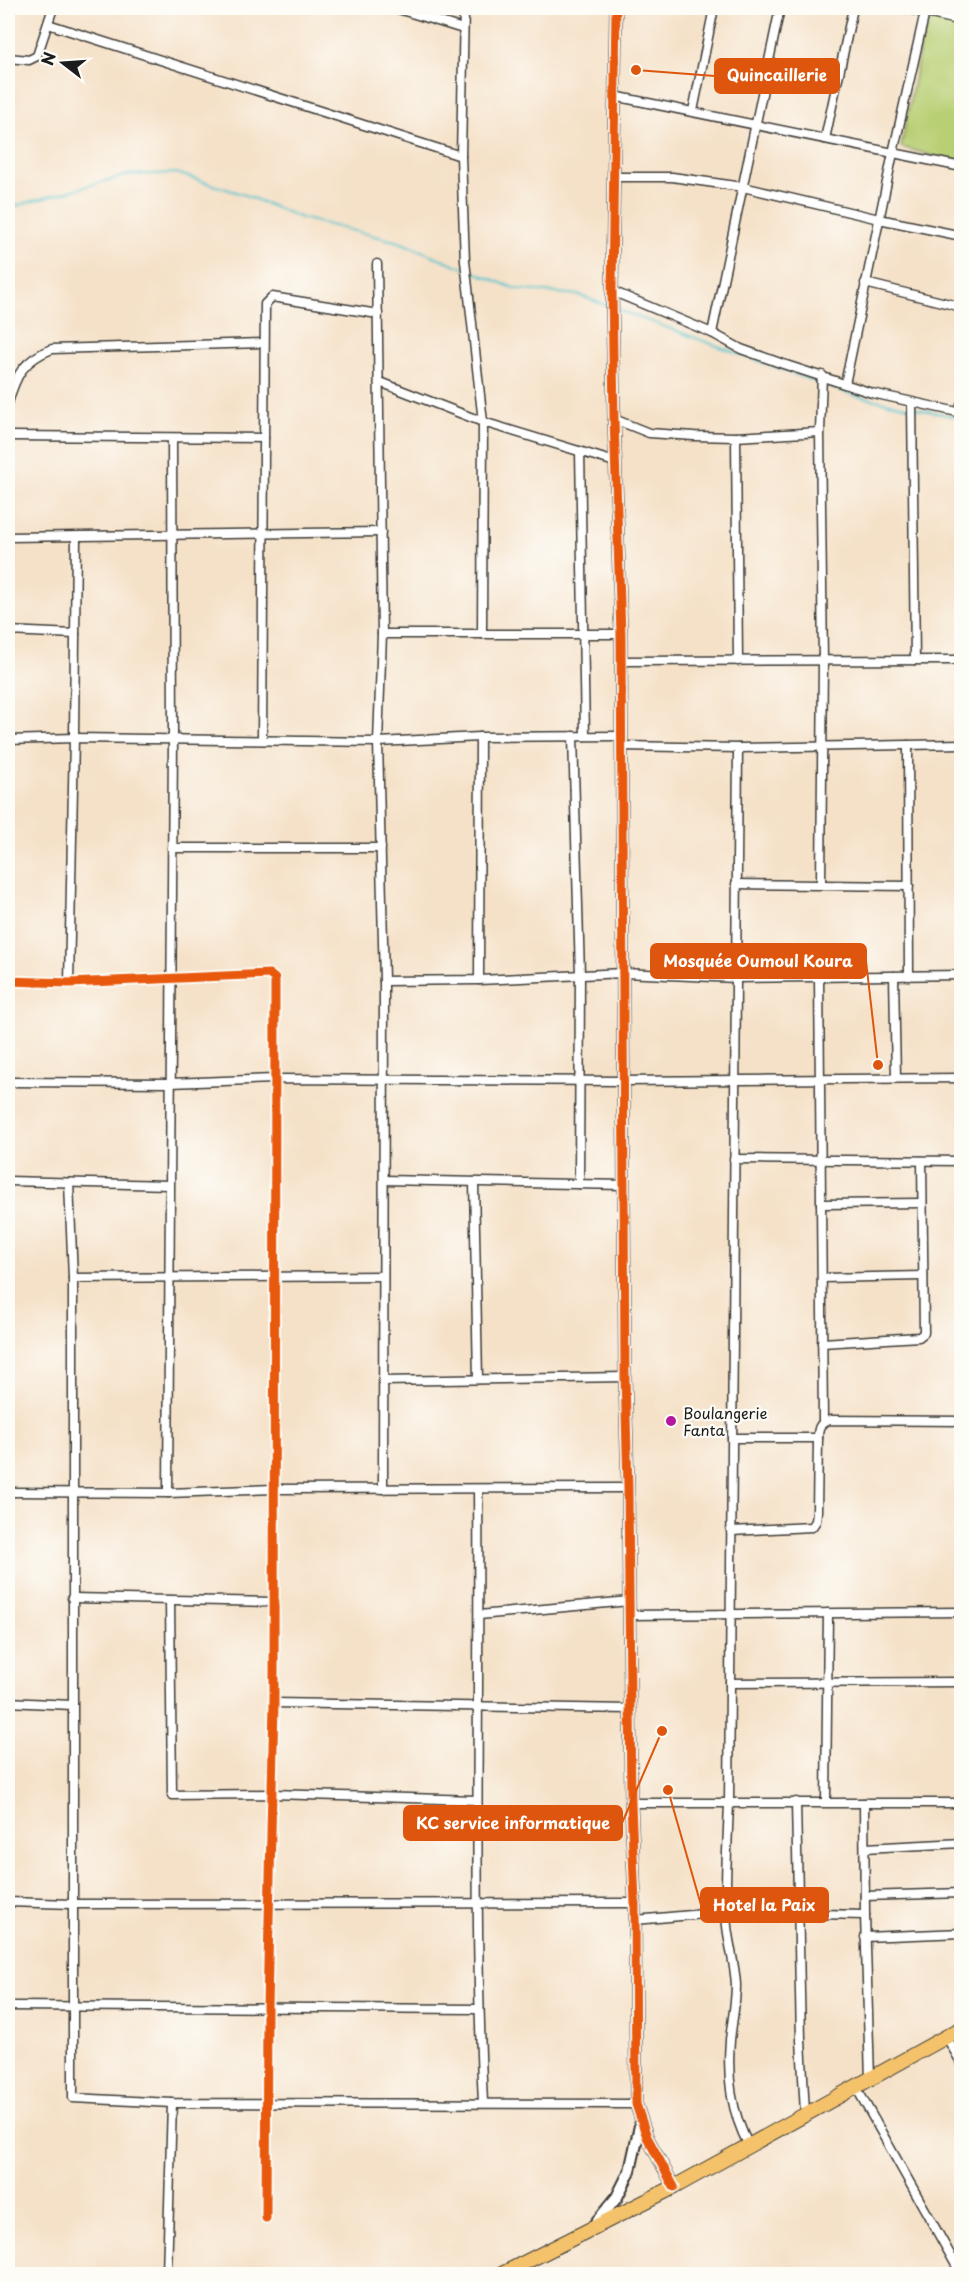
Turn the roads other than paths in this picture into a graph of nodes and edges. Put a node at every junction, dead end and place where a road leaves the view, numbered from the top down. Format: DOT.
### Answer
graph roads {
  1 [pos="53,8"];
  2 [pos="395,8"];
  3 [pos="464,8"];
  4 [pos="616,8"];
  5 [pos="714,8"];
  6 [pos="780,8"];
  7 [pos="853,8"];
  8 [pos="904,8"];
  9 [pos="925,12"];
  10 [pos="962,21"];
  11 [pos="48,24"];
  12 [pos="463,29"];
  13 [pos="8,57"];
  14 [pos="614,96"];
  15 [pos="693,111"];
  16 [pos="754,124"];
  17 [pos="825,139"];
  18 [pos="893,153"];
  19 [pos="461,156"];
  20 [pos="962,167"];
  21 [pos="614,177"];
  22 [pos="743,187"];
  23 [pos="879,219"];
  24 [pos="962,236"];
  25 [pos="377,264"];
  26 [pos="865,283"];
  27 [pos="612,291"];
  28 [pos="962,307"];
  29 [pos="378,314"];
  30 [pos="712,333"];
  31 [pos="264,343"];
  32 [pos="822,375"];
  33 [pos="380,382"];
  34 [pos="845,384"];
  35 [pos="962,402"];
  36 [pos="8,403"];
  37 [pos="912,403"];
  38 [pos="960,413"];
  39 [pos="614,418"];
  40 [pos="483,422"];
  41 [pos="820,432"];
  42 [pos="8,436"];
  43 [pos="736,437"];
  44 [pos="172,438"];
  45 [pos="264,438"];
  46 [pos="580,451"];
  47 [pos="615,462"];
  48 [pos="381,532"];
  49 [pos="263,533"];
  50 [pos="173,534"];
  51 [pos="8,537"];
  52 [pos="76,537"];
  53 [pos="8,631"];
  54 [pos="75,634"];
  55 [pos="382,634"];
  56 [pos="482,634"];
  57 [pos="583,634"];
  58 [pos="621,634"];
  59 [pos="822,660"];
  60 [pos="915,660"];
  61 [pos="962,660"];
  62 [pos="621,661"];
  63 [pos="738,661"];
  64 [pos="573,736"];
  65 [pos="585,736"];
  66 [pos="480,737"];
  67 [pos="74,738"];
  68 [pos="173,739"];
  69 [pos="8,740"];
  70 [pos="262,740"];
  71 [pos="622,741"];
  72 [pos="378,742"];
  73 [pos="962,744"];
  74 [pos="908,745"];
  75 [pos="821,746"];
  76 [pos="738,748"];
  77 [pos="172,848"];
  78 [pos="381,848"];
  79 [pos="736,884"];
  80 [pos="821,884"];
  81 [pos="909,886"];
  82 [pos="623,973"];
  83 [pos="580,974"];
  84 [pos="962,975"];
  85 [pos="894,976"];
  86 [pos="909,976"];
  87 [pos="819,977"];
  88 [pos="736,978"];
  89 [pos="171,979"];
  90 [pos="479,980"];
  91 [pos="8,981"];
  92 [pos="384,981"];
  93 [pos="69,982"];
  94 [pos="896,1078"];
  95 [pos="962,1078"];
  96 [pos="274,1079"];
  97 [pos="384,1079"];
  98 [pos="735,1079"];
  99 [pos="819,1079"];
  100 [pos="580,1081"];
  101 [pos="623,1081"];
  102 [pos="8,1082"];
  103 [pos="170,1083"];
  104 [pos="734,1159"];
  105 [pos="821,1160"];
  106 [pos="922,1161"];
  107 [pos="962,1161"];
  108 [pos="384,1180"];
  109 [pos="8,1181"];
  110 [pos="474,1182"];
  111 [pos="69,1183"];
  112 [pos="579,1184"];
  113 [pos="169,1185"];
  114 [pos="623,1185"];
  115 [pos="922,1203"];
  116 [pos="821,1204"];
  117 [pos="383,1276"];
  118 [pos="923,1276"];
  119 [pos="169,1277"];
  120 [pos="73,1278"];
  121 [pos="274,1278"];
  122 [pos="822,1278"];
  123 [pos="822,1343"];
  124 [pos="625,1377"];
  125 [pos="478,1379"];
  126 [pos="383,1381"];
  127 [pos="962,1421"];
  128 [pos="823,1422"];
  129 [pos="732,1438"];
  130 [pos="818,1438"];
  131 [pos="628,1488"];
  132 [pos="274,1489"];
  133 [pos="383,1489"];
  134 [pos="478,1489"];
  135 [pos="8,1492"];
  136 [pos="72,1493"];
  137 [pos="168,1493"];
  138 [pos="731,1531"];
  139 [pos="72,1598"];
  140 [pos="170,1600"];
  141 [pos="629,1601"];
  142 [pos="274,1602"];
  143 [pos="962,1612"];
  144 [pos="828,1613"];
  145 [pos="730,1614"];
  146 [pos="479,1615"];
  147 [pos="630,1616"];
  148 [pos="962,1682"];
  149 [pos="730,1683"];
  150 [pos="827,1683"];
  151 [pos="8,1702"];
  152 [pos="274,1702"];
  153 [pos="72,1705"];
  154 [pos="478,1706"];
  155 [pos="630,1709"];
  156 [pos="272,1794"];
  157 [pos="476,1800"];
  158 [pos="729,1802"];
  159 [pos="796,1802"];
  160 [pos="826,1802"];
  161 [pos="631,1803"];
  162 [pos="864,1803"];
  163 [pos="962,1803"];
  164 [pos="962,1843"];
  165 [pos="865,1848"];
  166 [pos="962,1893"];
  167 [pos="865,1896"];
  168 [pos="8,1902"];
  169 [pos="271,1903"];
  170 [pos="478,1903"];
  171 [pos="635,1903"];
  172 [pos="72,1904"];
  173 [pos="726,1912"];
  174 [pos="797,1914"];
  175 [pos="865,1914"];
  176 [pos="634,1920"];
  177 [pos="962,1933"];
  178 [pos="865,1936"];
  179 [pos="8,2006"];
  180 [pos="73,2007"];
  181 [pos="267,2007"];
  182 [pos="478,2009"];
  183 [pos="962,2028"];
  184 [pos="946,2036"];
  185 [pos="962,2064"];
  186 [pos="870,2079"];
  187 [pos="856,2087"];
  188 [pos="483,2102"];
  189 [pos="172,2103"];
  190 [pos="266,2104"];
  191 [pos="636,2104"];
  192 [pos="805,2113"];
  193 [pos="641,2119"];
  194 [pos="749,2146"];
  195 [pos="674,2187"];
  196 [pos="266,2218"];
  197 [pos="591,2230"];
  198 [pos="167,2274"];
  199 [pos="502,2274"];
  200 [pos="962,2274"];
  1 -- 11 [label="street"];
  2 -- 12 [label="street"];
  3 -- 12 [label="street"];
  4 -- 14 [label="street"];
  5 -- 15 [label="street"];
  6 -- 16 [label="street"];
  7 -- 17 [label="street"];
  8 -- 9 [label="street"];
  9 -- 10 [label="street"];
  9 -- 18 [label="street"];
  11 -- 13 [label="street"];
  11 -- 19 [label="street"];
  12 -- 19 [label="street"];
  14 -- 15 [label="street"];
  14 -- 21 [label="street"];
  15 -- 16 [label="street"];
  16 -- 17 [label="street"];
  16 -- 22 [label="street"];
  17 -- 18 [label="street"];
  18 -- 20 [label="street"];
  18 -- 23 [label="street"];
  19 -- 40 [label="street"];
  21 -- 22 [label="street"];
  21 -- 27 [label="street"];
  22 -- 23 [label="street"];
  22 -- 30 [label="street"];
  23 -- 24 [label="street"];
  23 -- 26 [label="street"];
  25 -- 29 [label="street"];
  26 -- 28 [label="street"];
  26 -- 34 [label="street"];
  27 -- 30 [label="street"];
  27 -- 39 [label="street"];
  29 -- 31 [label="street"];
  29 -- 33 [label="street"];
  30 -- 32 [label="street"];
  31 -- 36 [label="street"];
  31 -- 45 [label="street"];
  32 -- 34 [label="street"];
  32 -- 41 [label="street"];
  33 -- 40 [label="street"];
  33 -- 48 [label="street"];
  34 -- 37 [label="street"];
  35 -- 38 [label="street"];
  37 -- 38 [label="street"];
  37 -- 60 [label="street"];
  39 -- 43 [label="street"];
  39 -- 47 [label="street"];
  40 -- 46 [label="street"];
  40 -- 56 [label="street"];
  41 -- 43 [label="street"];
  41 -- 59 [label="street"];
  42 -- 44 [label="street"];
  43 -- 63 [label="street"];
  44 -- 45 [label="street"];
  44 -- 50 [label="street"];
  45 -- 49 [label="street"];
  46 -- 47 [label="street"];
  46 -- 57 [label="street"];
  47 -- 58 [label="street"];
  48 -- 49 [label="street"];
  48 -- 55 [label="street"];
  49 -- 50 [label="street"];
  49 -- 70 [label="street"];
  50 -- 52 [label="street"];
  50 -- 68 [label="street"];
  51 -- 52 [label="street"];
  52 -- 54 [label="street"];
  53 -- 54 [label="street"];
  54 -- 67 [label="street"];
  55 -- 56 [label="street"];
  55 -- 72 [label="street"];
  56 -- 57 [label="street"];
  57 -- 58 [label="street"];
  57 -- 65 [label="street"];
  58 -- 62 [label="street"];
  59 -- 60 [label="street"];
  59 -- 63 [label="street"];
  59 -- 75 [label="street"];
  60 -- 61 [label="street"];
  62 -- 63 [label="street"];
  62 -- 71 [label="street"];
  64 -- 65 [label="street"];
  64 -- 66 [label="street"];
  64 -- 83 [label="street"];
  65 -- 71 [label="street"];
  66 -- 72 [label="street"];
  66 -- 90 [label="street"];
  67 -- 68 [label="street"];
  67 -- 69 [label="street"];
  67 -- 93 [label="street"];
  68 -- 70 [label="street"];
  68 -- 77 [label="street"];
  70 -- 72 [label="street"];
  71 -- 76 [label="street"];
  71 -- 82 [label="street"];
  72 -- 78 [label="street"];
  73 -- 74 [label="street"];
  74 -- 75 [label="street"];
  74 -- 81 [label="street"];
  75 -- 76 [label="street"];
  75 -- 80 [label="street"];
  76 -- 79 [label="street"];
  77 -- 78 [label="street"];
  77 -- 89 [label="street"];
  78 -- 92 [label="street"];
  79 -- 80 [label="street"];
  79 -- 88 [label="street"];
  80 -- 81 [label="street"];
  81 -- 86 [label="street"];
  82 -- 83 [label="street"];
  82 -- 88 [label="street"];
  82 -- 101 [label="street"];
  83 -- 90 [label="street"];
  83 -- 100 [label="street"];
  84 -- 86 [label="street"];
  85 -- 86 [label="street"];
  85 -- 87 [label="street"];
  85 -- 94 [label="street"];
  87 -- 88 [label="street"];
  87 -- 99 [label="street"];
  88 -- 98 [label="street"];
  89 -- 93 [label="street"];
  89 -- 96 [label="street"];
  89 -- 103 [label="street"];
  90 -- 92 [label="street"];
  91 -- 93 [label="street"];
  92 -- 97 [label="street"];
  94 -- 95 [label="street"];
  94 -- 99 [label="street"];
  96 -- 97 [label="street"];
  96 -- 103 [label="street"];
  96 -- 121 [label="street"];
  97 -- 100 [label="street"];
  97 -- 108 [label="street"];
  98 -- 99 [label="street"];
  98 -- 101 [label="street"];
  98 -- 104 [label="street"];
  99 -- 105 [label="street"];
  100 -- 101 [label="street"];
  100 -- 112 [label="street"];
  101 -- 114 [label="street"];
  102 -- 103 [label="street"];
  103 -- 113 [label="street"];
  104 -- 105 [label="street"];
  104 -- 129 [label="street"];
  105 -- 106 [label="street"];
  105 -- 116 [label="street"];
  106 -- 107 [label="street"];
  106 -- 115 [label="street"];
  108 -- 110 [label="street"];
  108 -- 117 [label="street"];
  109 -- 111 [label="street"];
  110 -- 112 [label="street"];
  110 -- 125 [label="street"];
  111 -- 113 [label="street"];
  111 -- 120 [label="street"];
  112 -- 114 [label="street"];
  113 -- 119 [label="street"];
  114 -- 124 [label="street"];
  115 -- 116 [label="street"];
  115 -- 118 [label="street"];
  116 -- 122 [label="street"];
  117 -- 121 [label="street"];
  117 -- 126 [label="street"];
  118 -- 122 [label="street"];
  118 -- 123 [label="street"];
  119 -- 120 [label="street"];
  119 -- 121 [label="street"];
  119 -- 137 [label="street"];
  120 -- 136 [label="street"];
  121 -- 132 [label="street"];
  122 -- 123 [label="street"];
  123 -- 128 [label="street"];
  124 -- 125 [label="street"];
  124 -- 131 [label="street"];
  125 -- 126 [label="street"];
  126 -- 133 [label="street"];
  127 -- 128 [label="street"];
  128 -- 130 [label="street"];
  129 -- 130 [label="street"];
  129 -- 138 [label="street"];
  130 -- 138 [label="street"];
  131 -- 134 [label="street"];
  131 -- 141 [label="street"];
  132 -- 133 [label="street"];
  132 -- 137 [label="street"];
  132 -- 142 [label="street"];
  133 -- 134 [label="street"];
  134 -- 146 [label="street"];
  135 -- 136 [label="street"];
  136 -- 137 [label="street"];
  136 -- 139 [label="street"];
  138 -- 145 [label="street"];
  139 -- 140 [label="street"];
  139 -- 153 [label="street"];
  140 -- 142 [label="street"];
  140 -- 156 [label="street"];
  141 -- 146 [label="street"];
  141 -- 147 [label="street"];
  142 -- 152 [label="street"];
  143 -- 144 [label="street"];
  144 -- 145 [label="street"];
  144 -- 150 [label="street"];
  145 -- 147 [label="street"];
  145 -- 149 [label="street"];
  146 -- 154 [label="street"];
  147 -- 155 [label="street"];
  148 -- 150 [label="street"];
  149 -- 150 [label="street"];
  149 -- 158 [label="street"];
  150 -- 160 [label="street"];
  151 -- 153 [label="street"];
  152 -- 154 [label="street"];
  152 -- 156 [label="street"];
  153 -- 172 [label="street"];
  154 -- 155 [label="street"];
  154 -- 157 [label="street"];
  155 -- 161 [label="street"];
  156 -- 157 [label="street"];
  156 -- 169 [label="street"];
  157 -- 170 [label="street"];
  158 -- 159 [label="street"];
  158 -- 161 [label="street"];
  158 -- 173 [label="street"];
  159 -- 160 [label="street"];
  159 -- 174 [label="street"];
  160 -- 162 [label="street"];
  161 -- 171 [label="street"];
  162 -- 163 [label="street"];
  162 -- 165 [label="street"];
  164 -- 165 [label="street"];
  165 -- 167 [label="street"];
  166 -- 167 [label="street"];
  167 -- 175 [label="street"];
  168 -- 172 [label="street"];
  169 -- 170 [label="street"];
  169 -- 172 [label="street"];
  169 -- 181 [label="street"];
  170 -- 171 [label="street"];
  170 -- 182 [label="street"];
  171 -- 176 [label="street"];
  172 -- 180 [label="street"];
  173 -- 174 [label="street"];
  173 -- 176 [label="street"];
  173 -- 194 [label="street"];
  174 -- 175 [label="street"];
  174 -- 192 [label="street"];
  175 -- 178 [label="street"];
  176 -- 191 [label="street"];
  177 -- 178 [label="street"];
  178 -- 186 [label="street"];
  179 -- 180 [label="street"];
  180 -- 181 [label="street"];
  180 -- 189 [label="street"];
  181 -- 182 [label="street"];
  181 -- 190 [label="street"];
  182 -- 188 [label="street"];
  183 -- 184 [label="main road"];
  184 -- 185 [label="street"];
  184 -- 186 [label="main road"];
  186 -- 187 [label="main road"];
  187 -- 192 [label="main road"];
  187 -- 200 [label="street"];
  188 -- 190 [label="street"];
  188 -- 191 [label="street"];
  189 -- 190 [label="street"];
  189 -- 198 [label="street"];
  190 -- 196 [label="street"];
  191 -- 193 [label="street"];
  192 -- 194 [label="main road"];
  193 -- 195 [label="street"];
  193 -- 197 [label="street"];
  194 -- 195 [label="main road"];
  195 -- 197 [label="main road"];
  197 -- 199 [label="main road"];
}
